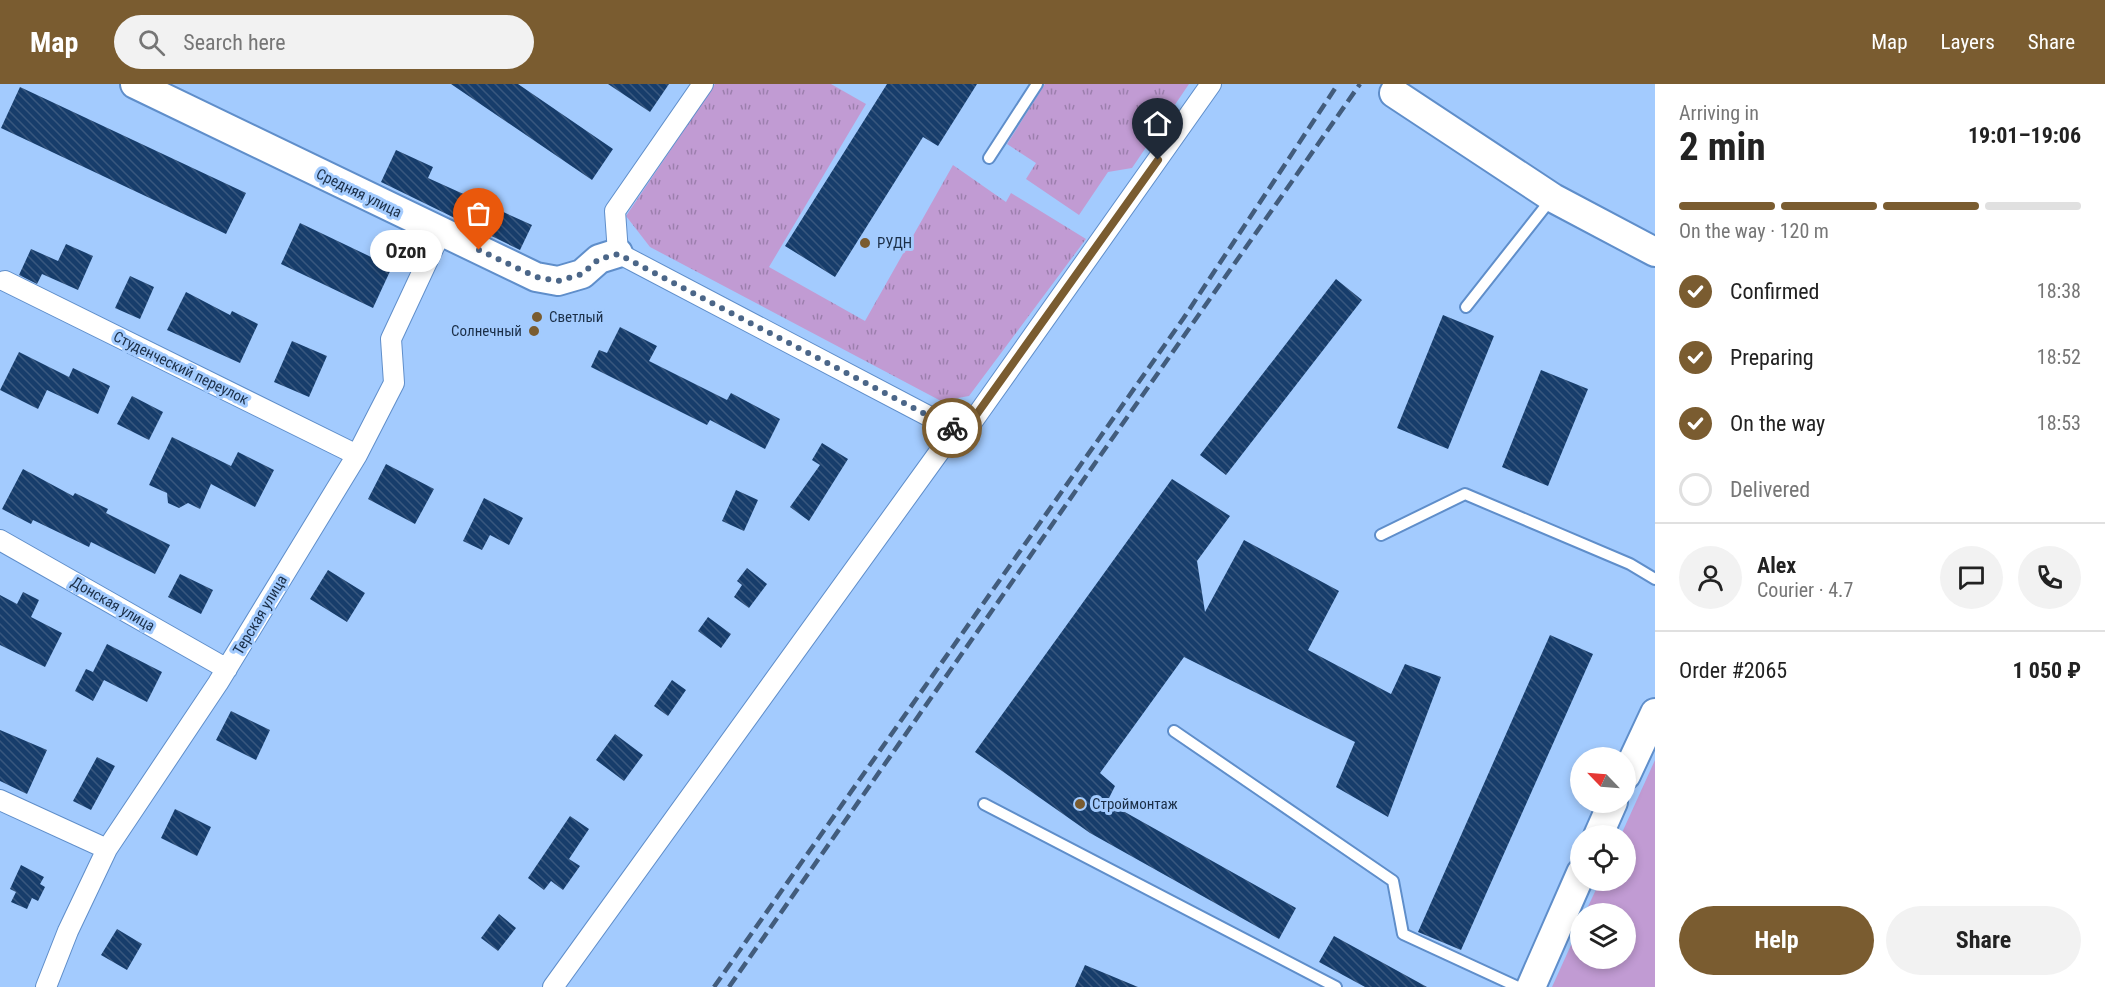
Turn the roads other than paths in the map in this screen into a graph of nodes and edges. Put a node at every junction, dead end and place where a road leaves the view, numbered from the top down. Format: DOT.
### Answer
graph roads {
  1 [pos="135,84"];
  2 [pos="703,84"];
  3 [pos="1037,84"];
  4 [pos="1211,84"];
  5 [pos="1394,93"];
  6 [pos="989,158"];
  7 [pos="1552,198"];
  8 [pos="441,232"];
  9 [pos="1655,252"];
  10 [pos="618,254"];
  11 [pos="5,281"];
  12 [pos="1466,308"];
  13 [pos="955,429"];
  14 [pos="357,455"];
  15 [pos="1381,535"];
  16 [pos="0,540"];
  17 [pos="1655,579"];
  18 [pos="227,669"];
  19 [pos="1654,716"];
  20 [pos="1174,731"];
  21 [pos="1636,754"];
  22 [pos="0,800"];
  23 [pos="984,804"];
  24 [pos="107,849"];
  25 [pos="1573,891"];
  26 [pos="46,987"];
  27 [pos="553,987"];
  28 [pos="1336,987"];
  29 [pos="1518,987"];
  30 [pos="1531,987"];
  1 -- 8 [label="street, Средняя улица"];
  2 -- 10 [label="street"];
  3 -- 6 [label="lane"];
  4 -- 13 [label="street"];
  5 -- 7 [label="street"];
  7 -- 9 [label="street"];
  7 -- 12 [label="lane"];
  8 -- 10 [label="street, Средняя улица"];
  8 -- 14 [label="street, Терская улица"];
  10 -- 13 [label="street"];
  11 -- 14 [label="street, Студенческий переулок"];
  13 -- 27 [label="street"];
  14 -- 18 [label="street, Терская улица"];
  15 -- 17 [label="lane"];
  16 -- 18 [label="street, Донская улица"];
  18 -- 24 [label="street, Терская улица"];
  19 -- 21 [label="street"];
  20 -- 29 [label="lane"];
  22 -- 24 [label="street"];
  23 -- 28 [label="lane"];
  24 -- 26 [label="street, Терская улица"];
  25 -- 30 [label="street"];
}
